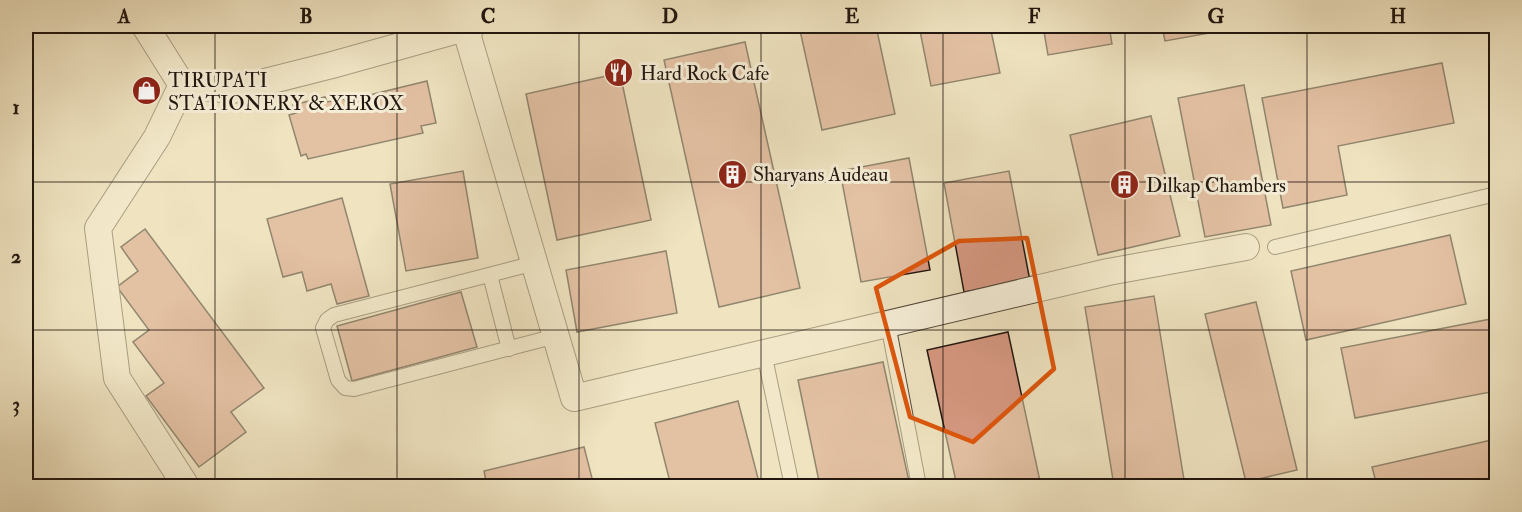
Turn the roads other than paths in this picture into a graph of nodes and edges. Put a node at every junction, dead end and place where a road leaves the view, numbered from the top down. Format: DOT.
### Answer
graph roads {
  1 [pos="145,26"];
  2 [pos="469,26"];
  3 [pos="182,85"];
  4 [pos="1497,194"];
  5 [pos="1275,246"];
  6 [pos="1246,247"];
  7 [pos="535,263"];
  8 [pos="490,275"];
  9 [pos="888,324"];
  10 [pos="556,336"];
  11 [pos="509,349"];
  12 [pos="764,353"];
  13 [pos="186,486"];
  14 [pos="792,486"];
  15 [pos="919,486"];
  1 -- 3 [label="street"];
  2 -- 3 [label="street"];
  2 -- 7 [label="street"];
  3 -- 13 [label="street"];
  4 -- 5 [label="lane"];
  6 -- 9 [label="street"];
  7 -- 8 [label="lane"];
  7 -- 10 [label="street"];
  8 -- 11 [label="lane"];
  8 -- 11 [label="lane"];
  9 -- 12 [label="street"];
  9 -- 15 [label="lane"];
  10 -- 11 [label="lane"];
  10 -- 12 [label="street"];
  12 -- 14 [label="lane"];
}
